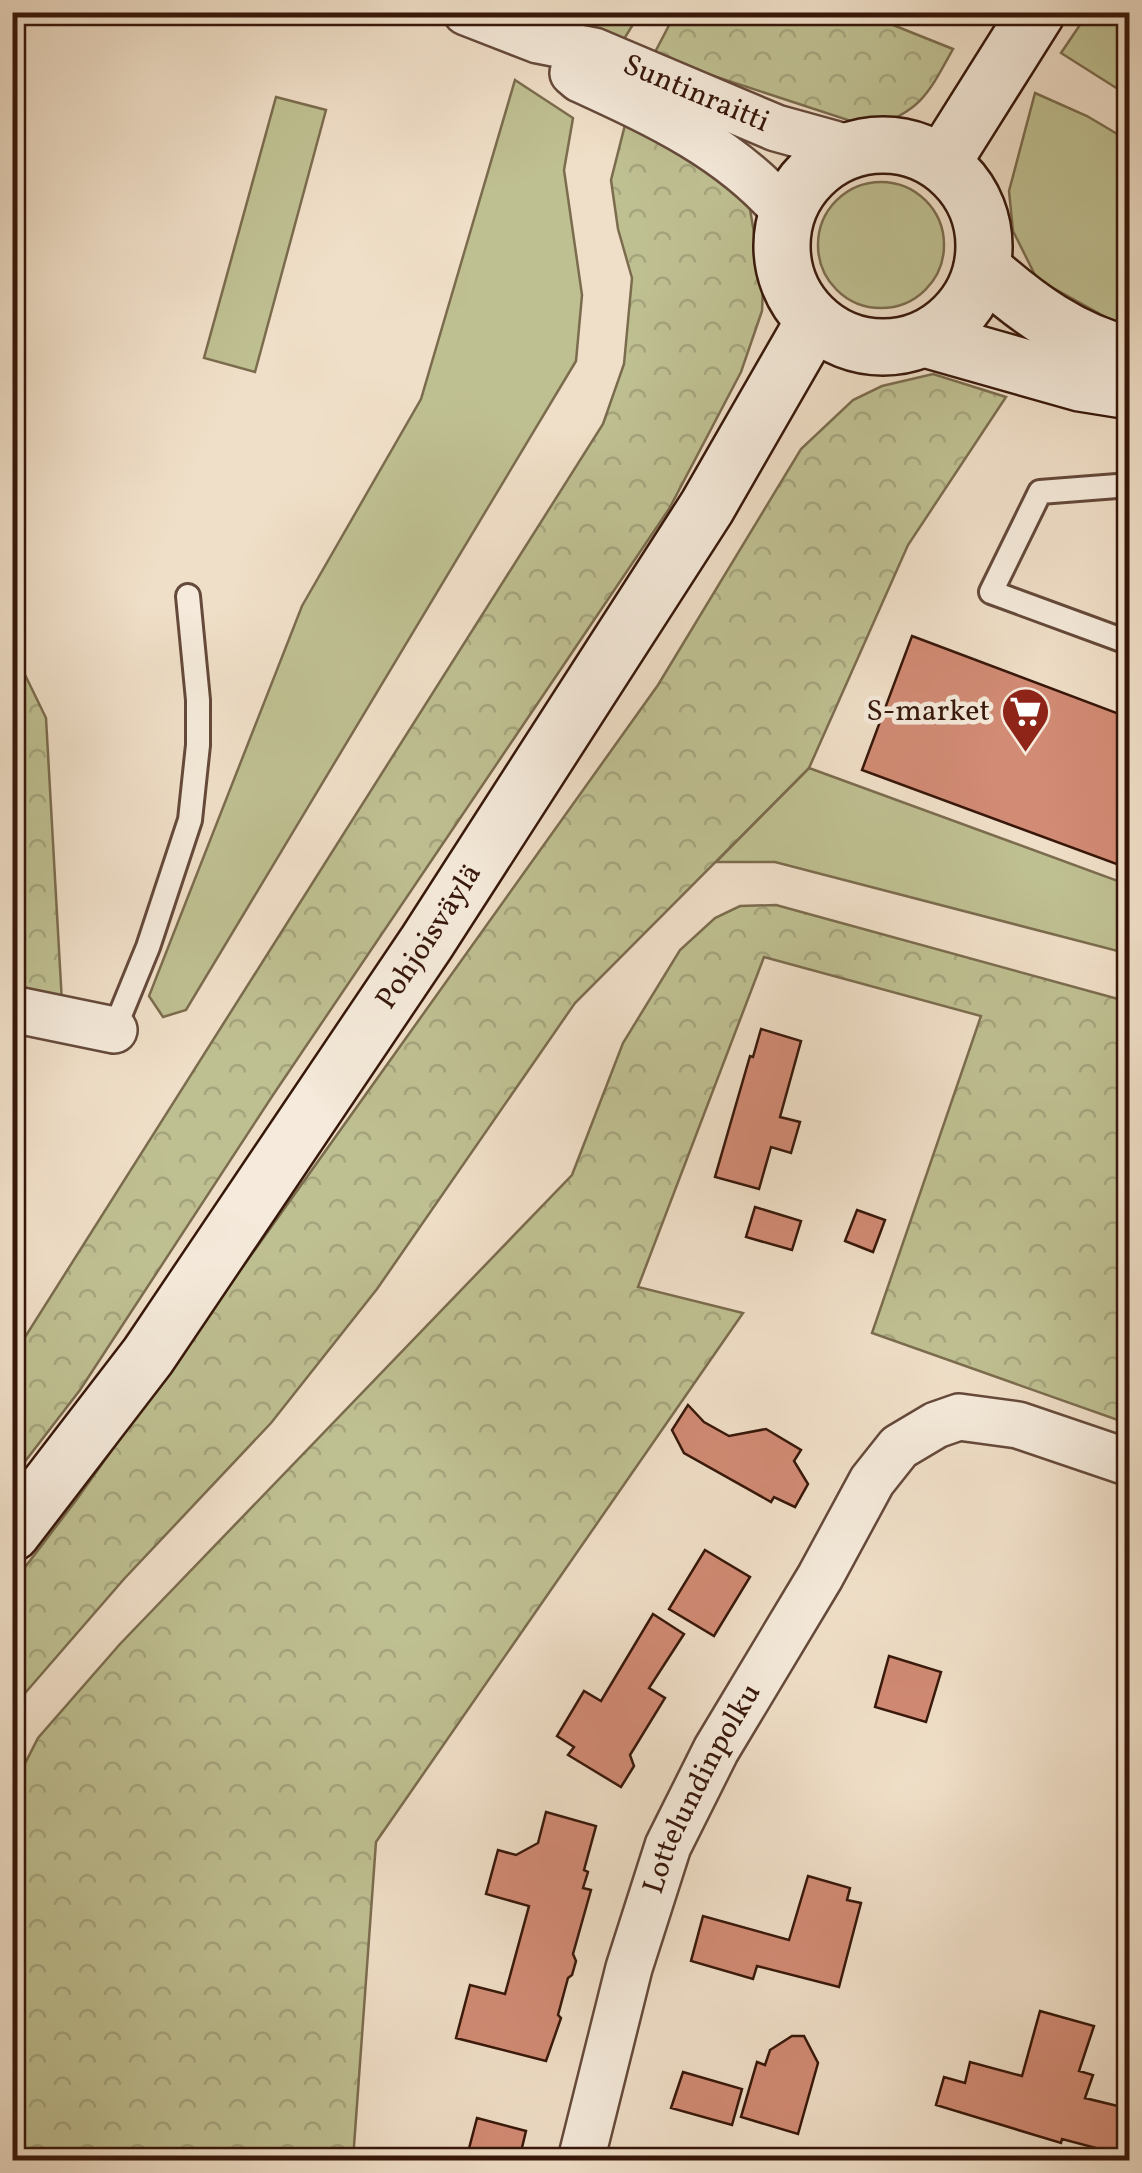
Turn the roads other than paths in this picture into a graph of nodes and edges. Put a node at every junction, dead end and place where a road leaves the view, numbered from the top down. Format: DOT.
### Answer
graph roads {
  1 [pos="466,12"];
  2 [pos="1037,12"];
  3 [pos="538,40"];
  4 [pos="852,149"];
  5 [pos="942,163"];
  6 [pos="786,212"];
  7 [pos="982,268"];
  8 [pos="814,321"];
  9 [pos="925,339"];
  10 [pos="1130,354"];
  11 [pos="1130,390"];
  12 [pos="1130,485"];
  13 [pos="188,596"];
  14 [pos="1130,643"];
  15 [pos="12,1009"];
  16 [pos="114,1030"];
  17 [pos="1130,1463"];
  18 [pos="12,1533"];
  19 [pos="582,2160"];
  1 -- 3 [label="street, Suntinraitti"];
  2 -- 5 [label="main road"];
  3 -- 4 [label="street, Suntinraitti"];
  3 -- 6 [label="street, Suntinraitti"];
  4 -- 5 [label="main road"];
  4 -- 6 [label="main road"];
  5 -- 7 [label="main road"];
  6 -- 8 [label="main road"];
  7 -- 9 [label="main road"];
  7 -- 10 [label="main road"];
  8 -- 9 [label="main road"];
  8 -- 18 [label="main road, Pohjoisväylä"];
  9 -- 11 [label="main road"];
  12 -- 14 [label="lane"];
  13 -- 16 [label="lane"];
  15 -- 16 [label="street"];
  17 -- 19 [label="street, Lottelundinpolku"];
}
